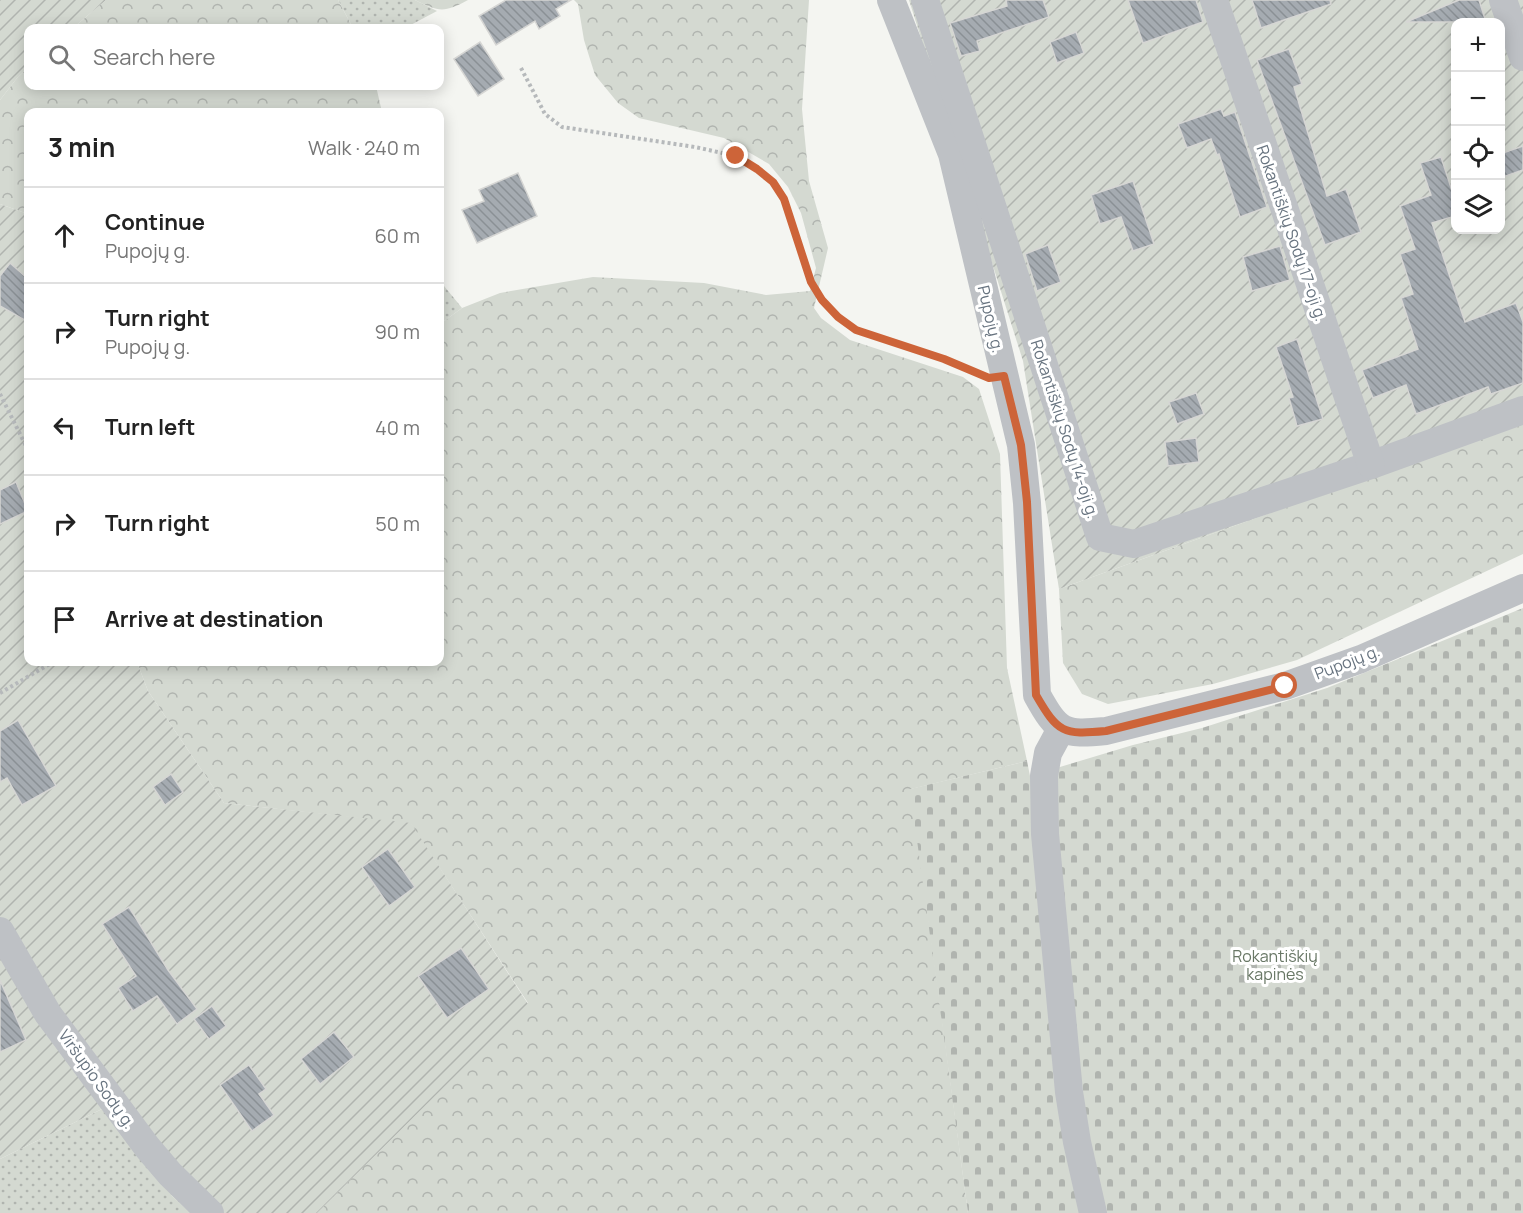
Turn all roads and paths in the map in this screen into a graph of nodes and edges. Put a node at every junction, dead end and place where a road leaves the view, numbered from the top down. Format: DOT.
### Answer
graph roads {
  1 [pos="891,0"];
  2 [pos="925,0"];
  3 [pos="1214,0"];
  4 [pos="1503,0"];
  5 [pos="1523,57"];
  6 [pos="520,68"];
  7 [pos="1004,376"];
  8 [pos="0,394"];
  9 [pos="1523,410"];
  10 [pos="24,442"];
  11 [pos="1371,465"];
  12 [pos="1523,588"];
  13 [pos="46,666"];
  14 [pos="0,693"];
  15 [pos="1061,729"];
  16 [pos="0,931"];
  17 [pos="10,974"];
  18 [pos="210,1213"];
  19 [pos="1093,1213"];
  1 -- 7 [label="street, Pupojų g."];
  2 -- 11 [label="street, Rokantiškių Sodų 14-oji g."];
  3 -- 11 [label="street, Rokantiškių Sodų 17-oji g."];
  4 -- 5 [label="street"];
  6 -- 7 [label="path"];
  7 -- 15 [label="street, Pupojų g."];
  8 -- 10 [label="path"];
  9 -- 11 [label="street, Rokantiškių Sodų 14-oji g."];
  12 -- 15 [label="street, Pupojų g."];
  13 -- 14 [label="path"];
  15 -- 19 [label="street"];
  16 -- 17 [label="street, Viršupio Sodų g."];
  17 -- 18 [label="street, Viršupio Sodų g."];
}
